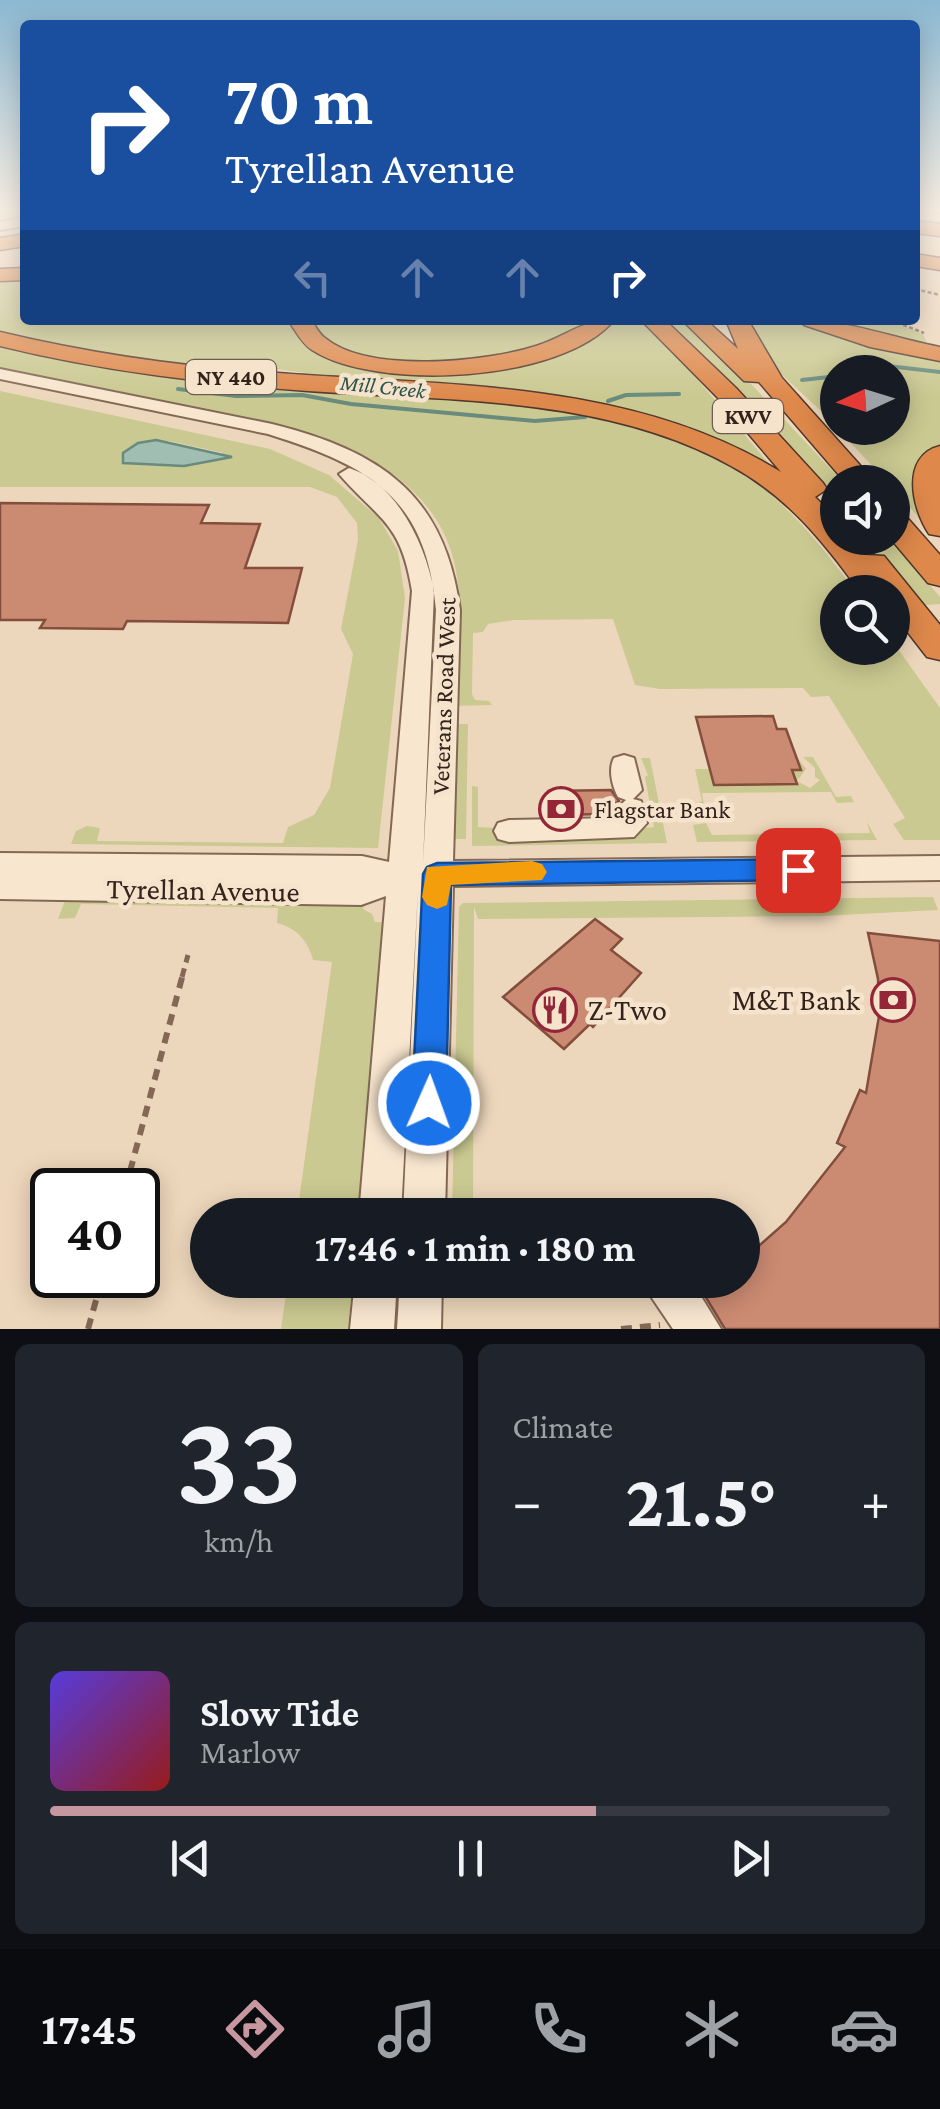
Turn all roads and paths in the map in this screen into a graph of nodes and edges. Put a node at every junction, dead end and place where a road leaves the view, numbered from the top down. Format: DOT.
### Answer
graph roads {
  1 [pos="303,325"];
  2 [pos="597,325"];
  3 [pos="657,325"];
  4 [pos="697,325"];
  5 [pos="739,325"];
  6 [pos="827,325"];
  7 [pos="901,325"];
  8 [pos="0,339"];
  9 [pos="936,345"];
  10 [pos="0,374"];
  11 [pos="0,383"];
  12 [pos="832,449"];
  13 [pos="940,455"];
  14 [pos="846,465"];
  15 [pos="820,498"];
  16 [pos="940,526"];
  17 [pos="910,541"];
  18 [pos="866,555"];
  19 [pos="865,575"];
  20 [pos="940,576"];
  21 [pos="435,620"];
  22 [pos="923,626"];
  23 [pos="420,652"];
  24 [pos="940,675"];
  25 [pos="443,714"];
  26 [pos="621,794"];
  27 [pos="509,831"];
  28 [pos="0,865"];
  29 [pos="940,868"];
  30 [pos="40,876"];
  31 [pos="421,876"];
  32 [pos="0,887"];
  33 [pos="188,955"];
  34 [pos="131,1168"];
  35 [pos="382,1198"];
  36 [pos="424,1198"];
  37 [pos="97,1298"];
  38 [pos="373,1309"];
  39 [pos="420,1309"];
  40 [pos="677,1312"];
  41 [pos="88,1329"];
  42 [pos="621,1329"];
  1 -- 2 [label="highway"];
  3 -- 15 [label="highway, KWV"];
  4 -- 12 [label="highway, KWV"];
  5 -- 12 [label="highway"];
  6 -- 9 [label="highway"];
  7 -- 9 [label="path"];
  8 -- 19 [label="highway, NY 440"];
  10 -- 21 [label="street, Veterans Road West"];
  11 -- 21 [label="street, Veterans Road West"];
  12 -- 14 [label="highway"];
  13 -- 16 [label="highway"];
  17 -- 20 [label="highway"];
  18 -- 22 [label="highway"];
  21 -- 23 [label="street, Veterans Road West"];
  21 -- 25 [label="street, Veterans Road West"];
  22 -- 24 [label="highway"];
  23 -- 25 [label="street"];
  23 -- 31 [label="street, Veterans Road West"];
  25 -- 31 [label="street, Veterans Road West"];
  26 -- 27 [label="street"];
  28 -- 30 [label="street, Tyrellan Avenue"];
  29 -- 31 [label="street, Tyrellan Avenue"];
  30 -- 31 [label="street, Tyrellan Avenue"];
  30 -- 32 [label="street, Tyrellan Avenue"];
  31 -- 35 [label="street, Veterans Road West"];
  31 -- 36 [label="street, Veterans Road West"];
  33 -- 34 [label="path"];
  37 -- 41 [label="path"];
  38 -- 39 [label="street"];
  40 -- 42 [label="path"];
}
